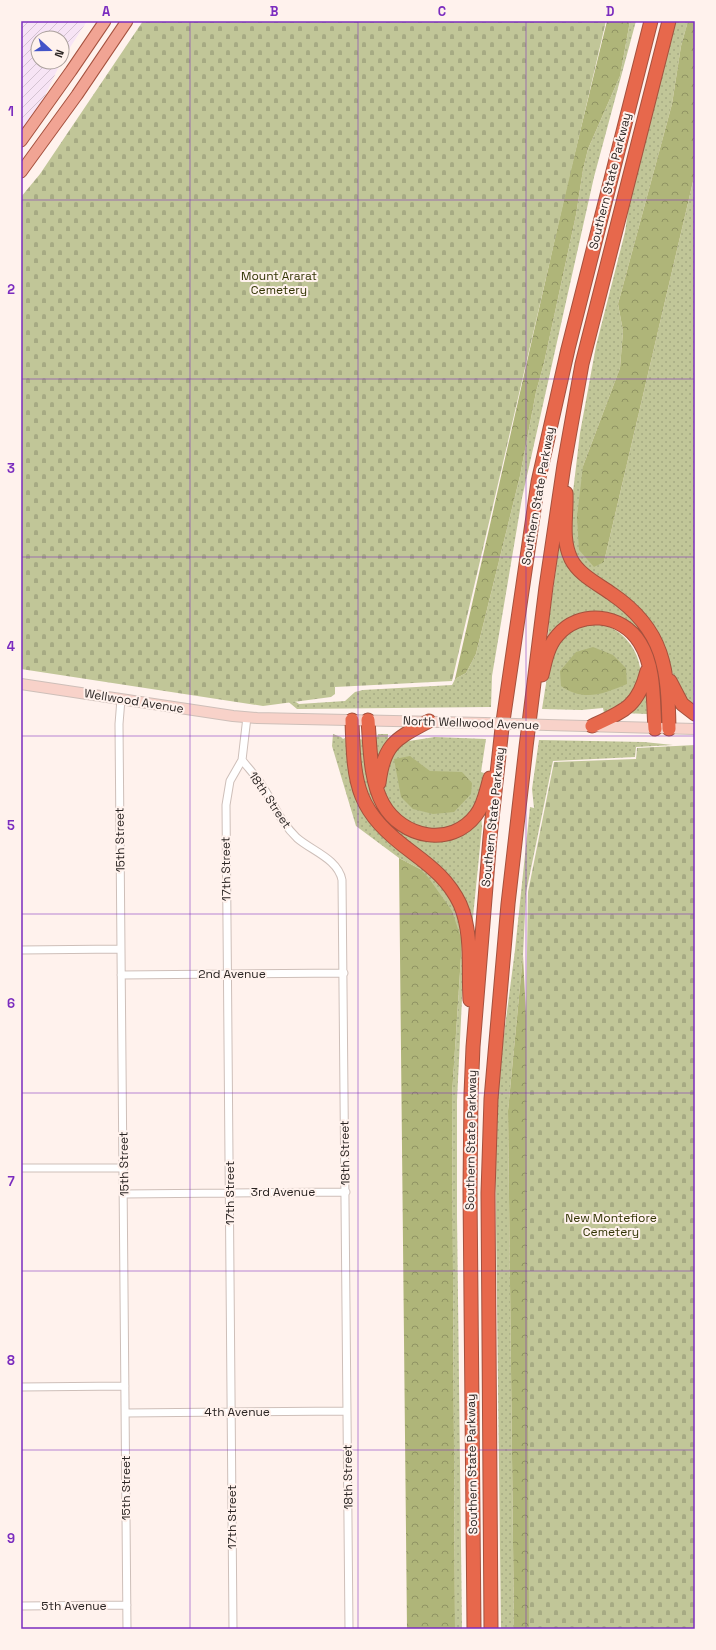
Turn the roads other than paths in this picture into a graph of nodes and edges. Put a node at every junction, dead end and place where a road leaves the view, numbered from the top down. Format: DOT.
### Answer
graph roads {
  1 [pos="105,21"];
  2 [pos="127,21"];
  3 [pos="651,21"];
  4 [pos="669,21"];
  5 [pos="21,140"];
  6 [pos="21,172"];
  7 [pos="564,465"];
  8 [pos="649,665"];
  9 [pos="667,676"];
  10 [pos="21,684"];
  11 [pos="121,699"];
  12 [pos="695,714"];
  13 [pos="247,717"];
  14 [pos="352,720"];
  15 [pos="368,720"];
  16 [pos="429,722"];
  17 [pos="592,726"];
  18 [pos="502,728"];
  19 [pos="655,729"];
  20 [pos="669,729"];
  21 [pos="695,730"];
  22 [pos="526,747"];
  23 [pos="242,760"];
  24 [pos="378,791"];
  25 [pos="121,949"];
  26 [pos="21,950"];
  27 [pos="344,973"];
  28 [pos="228,974"];
  29 [pos="121,975"];
  30 [pos="473,1047"];
  31 [pos="21,1168"];
  32 [pos="124,1168"];
  33 [pos="230,1192"];
  34 [pos="346,1192"];
  35 [pos="124,1194"];
  36 [pos="125,1386"];
  37 [pos="21,1387"];
  38 [pos="347,1411"];
  39 [pos="232,1412"];
  40 [pos="126,1413"];
  41 [pos="127,1605"];
  42 [pos="21,1606"];
  43 [pos="127,1629"];
  44 [pos="233,1629"];
  45 [pos="349,1629"];
  46 [pos="474,1629"];
  47 [pos="491,1629"];
  1 -- 5 [label="main road"];
  2 -- 6 [label="main road"];
  3 -- 18 [label="highway, Southern State Parkway"];
  4 -- 7 [label="highway, Southern State Parkway"];
  7 -- 9 [label="highway"];
  7 -- 22 [label="highway, Southern State Parkway"];
  8 -- 17 [label="highway"];
  8 -- 19 [label="highway"];
  8 -- 22 [label="highway"];
  9 -- 12 [label="highway"];
  9 -- 20 [label="highway"];
  10 -- 11 [label="main road, Wellwood Avenue"];
  11 -- 13 [label="main road, Wellwood Avenue"];
  11 -- 25 [label="street, 15th Street"];
  13 -- 14 [label="main road, North Wellwood Avenue"];
  13 -- 23 [label="street, 18th Street"];
  14 -- 15 [label="main road, North Wellwood Avenue"];
  14 -- 30 [label="highway"];
  15 -- 16 [label="main road, North Wellwood Avenue"];
  15 -- 24 [label="highway"];
  16 -- 17 [label="main road, North Wellwood Avenue, bridge"];
  16 -- 24 [label="highway"];
  17 -- 19 [label="main road, North Wellwood Avenue"];
  18 -- 24 [label="highway"];
  18 -- 30 [label="highway, Southern State Parkway"];
  19 -- 20 [label="main road, North Wellwood Avenue"];
  20 -- 21 [label="main road, North Wellwood Avenue"];
  22 -- 47 [label="highway, Southern State Parkway"];
  23 -- 27 [label="street, 18th Street"];
  23 -- 28 [label="street, 17th Street"];
  25 -- 26 [label="street"];
  25 -- 29 [label="street, 15th Street"];
  27 -- 28 [label="street, 2nd Avenue"];
  27 -- 34 [label="street, 18th Street"];
  28 -- 29 [label="street, 2nd Avenue"];
  28 -- 33 [label="street, 17th Street"];
  29 -- 32 [label="street, 15th Street"];
  30 -- 46 [label="highway, Southern State Parkway"];
  31 -- 32 [label="street"];
  32 -- 35 [label="street, 15th Street"];
  33 -- 34 [label="street, 3rd Avenue"];
  33 -- 35 [label="street, 3rd Avenue"];
  33 -- 39 [label="street, 17th Street"];
  34 -- 38 [label="street, 18th Street"];
  35 -- 36 [label="street, 15th Street"];
  36 -- 37 [label="street"];
  36 -- 40 [label="street, 15th Street"];
  38 -- 39 [label="street, 4th Avenue"];
  38 -- 45 [label="street, 18th Street"];
  39 -- 40 [label="street, 4th Avenue"];
  39 -- 44 [label="street, 17th Street"];
  40 -- 41 [label="street, 15th Street"];
  41 -- 42 [label="street, 5th Avenue"];
  41 -- 43 [label="street, 15th Street"];
}
